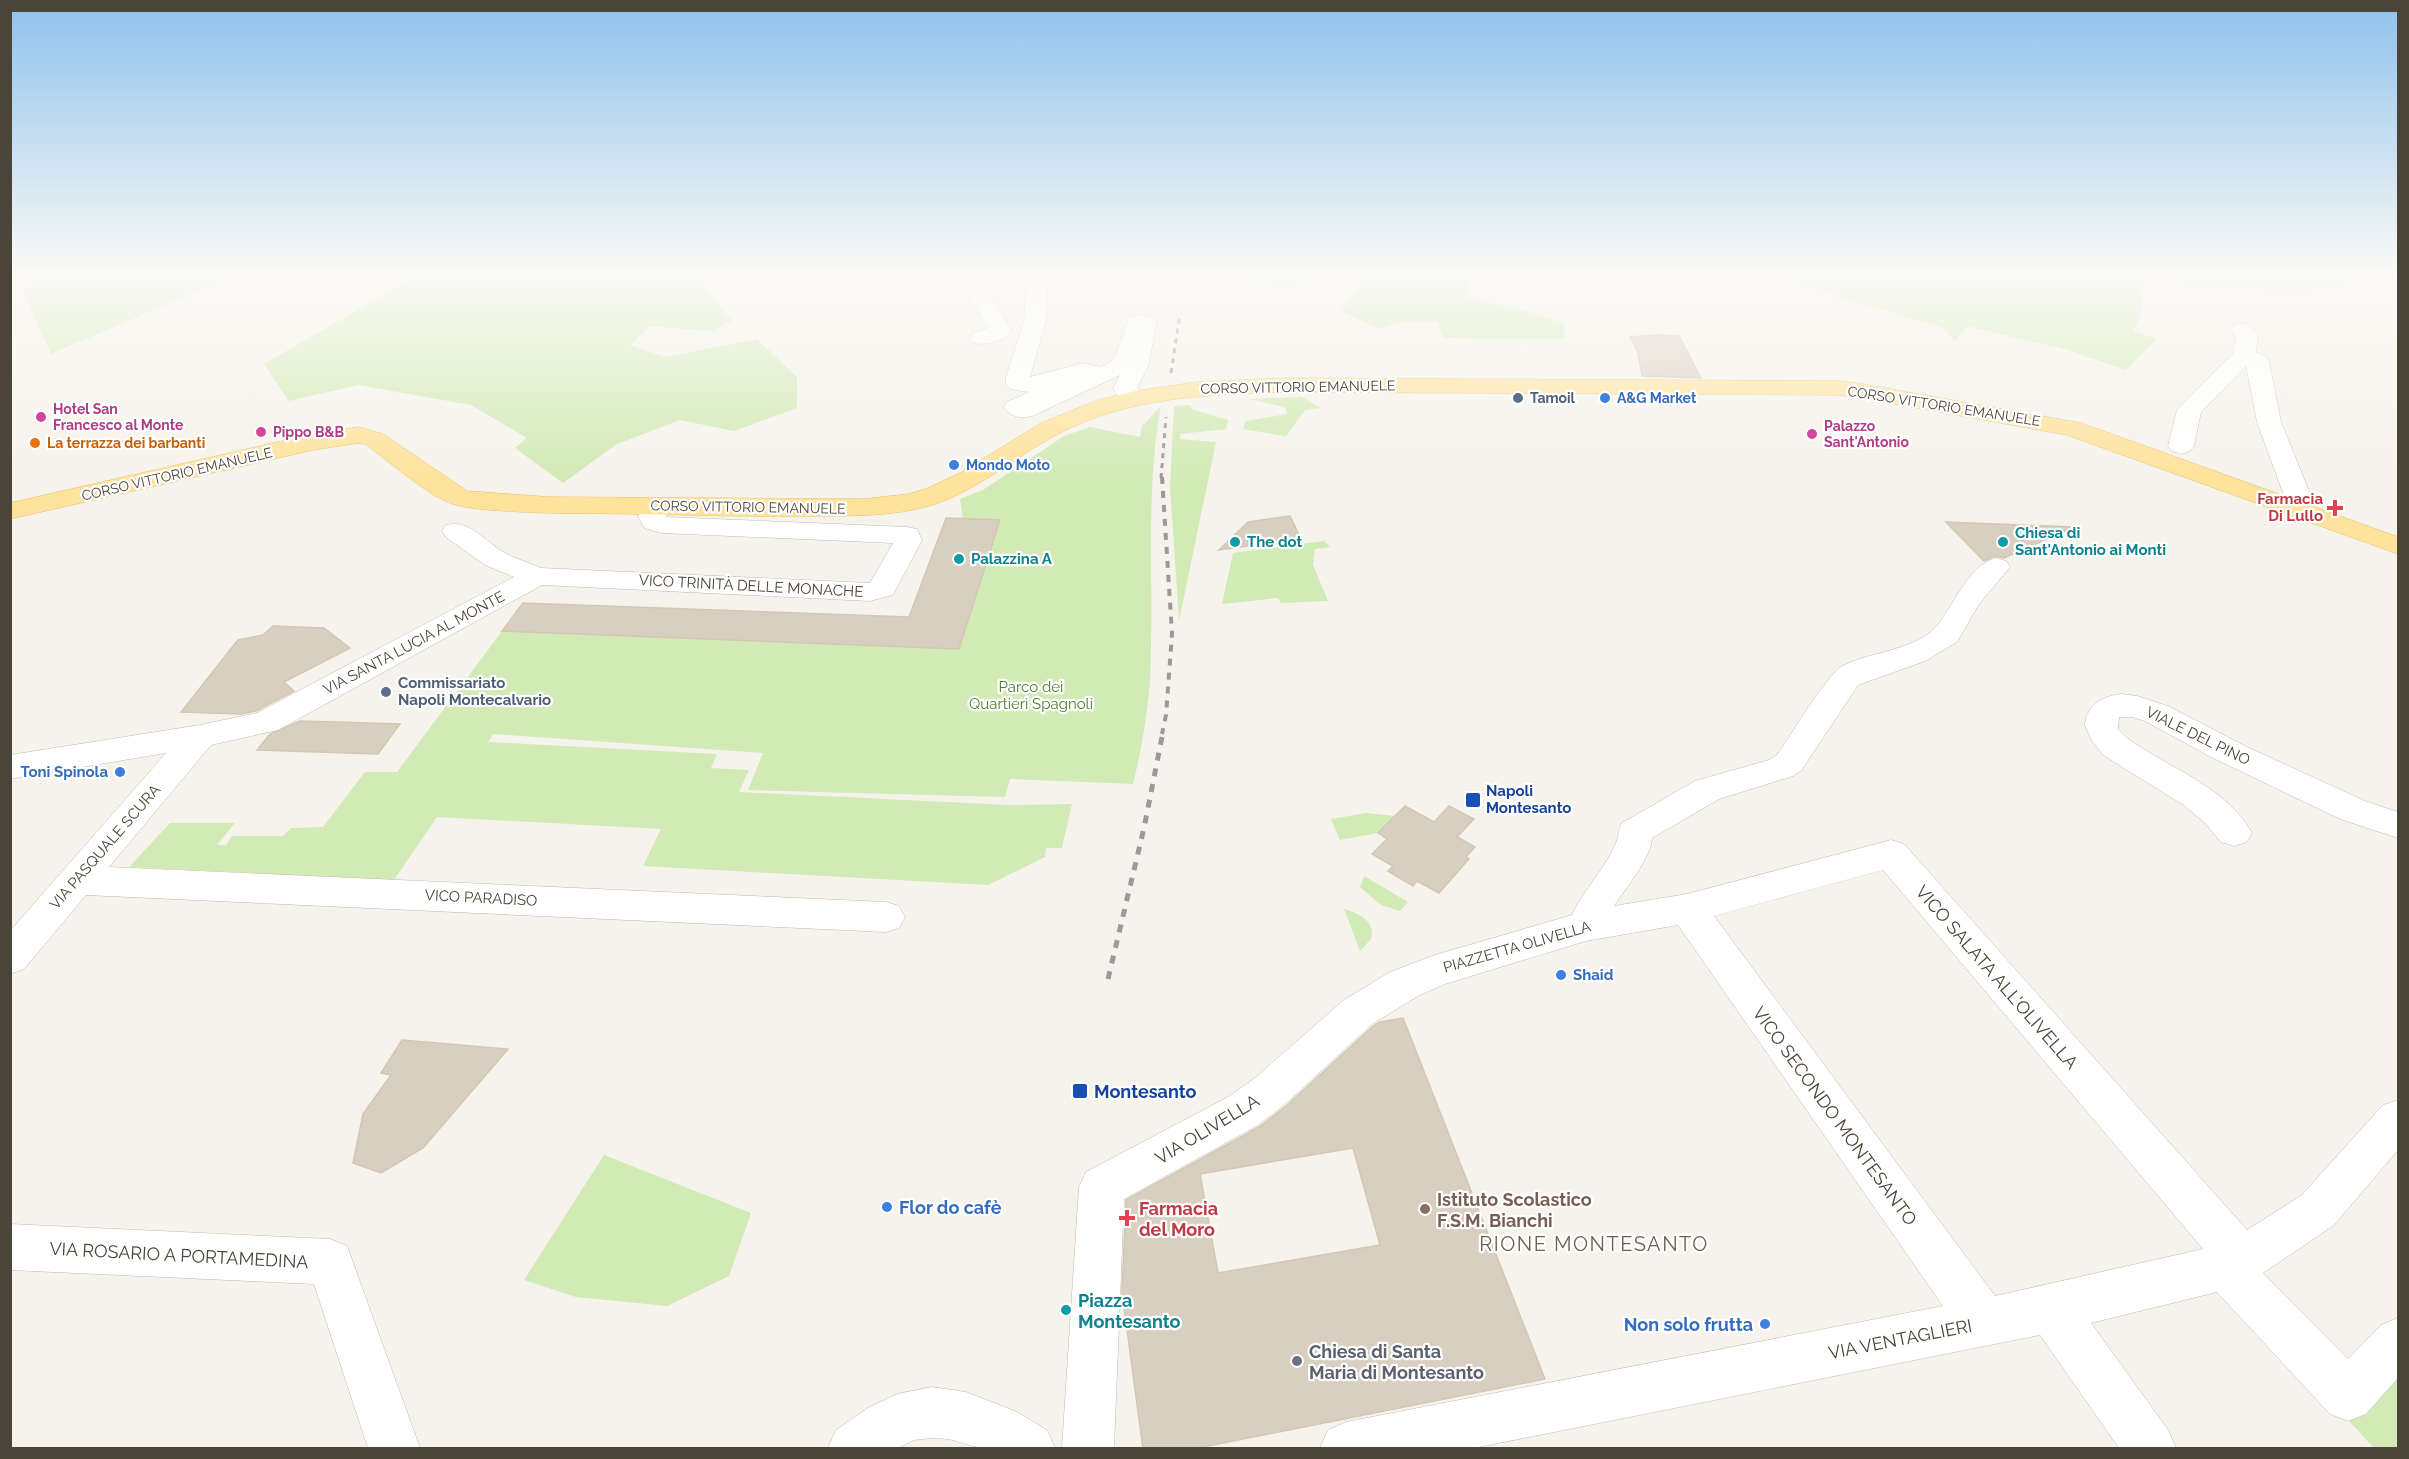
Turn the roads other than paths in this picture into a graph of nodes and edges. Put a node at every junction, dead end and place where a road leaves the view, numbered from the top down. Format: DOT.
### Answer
graph roads {
  1 [pos="1030,342"];
  2 [pos="1132,342"];
  3 [pos="1141,342"];
  4 [pos="1134,398"];
  5 [pos="2181,446"];
  6 [pos="658,506"];
  7 [pos="2291,507"];
  8 [pos="10,511"];
  9 [pos="456,531"];
  10 [pos="2398,546"];
  11 [pos="1996,567"];
  12 [pos="537,576"];
  13 [pos="200,736"];
  14 [pos="10,767"];
  15 [pos="2398,825"];
  16 [pos="2235,833"];
  17 [pos="77,880"];
  18 [pos="1687,909"];
  19 [pos="886,917"];
  20 [pos="1586,926"];
  21 [pos="10,958"];
  22 [pos="1358,1012"];
  23 [pos="2398,1119"];
  24 [pos="10,1247"];
  25 [pos="2233,1263"];
  26 [pos="2051,1308"];
  27 [pos="1984,1322"];
  28 [pos="2398,1342"];
  29 [pos="394,1449"];
  30 [pos="854,1449"];
  31 [pos="1029,1449"];
  32 [pos="1088,1449"];
  33 [pos="1346,1449"];
  34 [pos="2150,1449"];
  1 -- 2 [label="street"];
  3 -- 4 [label="street"];
  4 -- 6 [label="main road, CORSO VITTORIO EMANUELE"];
  4 -- 7 [label="main road, CORSO VITTORIO EMANUELE"];
  5 -- 7 [label="street"];
  6 -- 8 [label="main road, CORSO VITTORIO EMANUELE"];
  6 -- 12 [label="street, VICO TRINITÀ DELLE MONACHE"];
  7 -- 10 [label="main road, CORSO VITTORIO EMANUELE"];
  9 -- 12 [label="street"];
  11 -- 20 [label="street"];
  12 -- 13 [label="street, VIA SANTA LUCIA AL MONTE"];
  13 -- 14 [label="street, VIA SANTA LUCIA AL MONTE"];
  13 -- 17 [label="street, VIA PASQUALE SCURA"];
  15 -- 16 [label="street, VIALE DEL PINO"];
  17 -- 19 [label="street, VICO PARADISO"];
  17 -- 21 [label="street, VIA PASQUALE SCURA"];
  18 -- 20 [label="street, PIAZZETTA OLIVELLA"];
  18 -- 25 [label="street, VICO SALATA ALL'OLIVELLA"];
  18 -- 27 [label="street, VICO SECONDO MONTESANTO"];
  20 -- 22 [label="street, PIAZZETTA OLIVELLA"];
  22 -- 32 [label="street, VIA OLIVELLA"];
  23 -- 25 [label="street, VIA VENTAGLIERI"];
  24 -- 29 [label="street, VIA ROSARIO A PORTAMEDINA"];
  25 -- 26 [label="street, VIA VENTAGLIERI"];
  25 -- 28 [label="street"];
  26 -- 27 [label="street, VIA VENTAGLIERI"];
  26 -- 34 [label="street"];
  27 -- 33 [label="street, VIA VENTAGLIERI"];
  30 -- 31 [label="street"];
}
